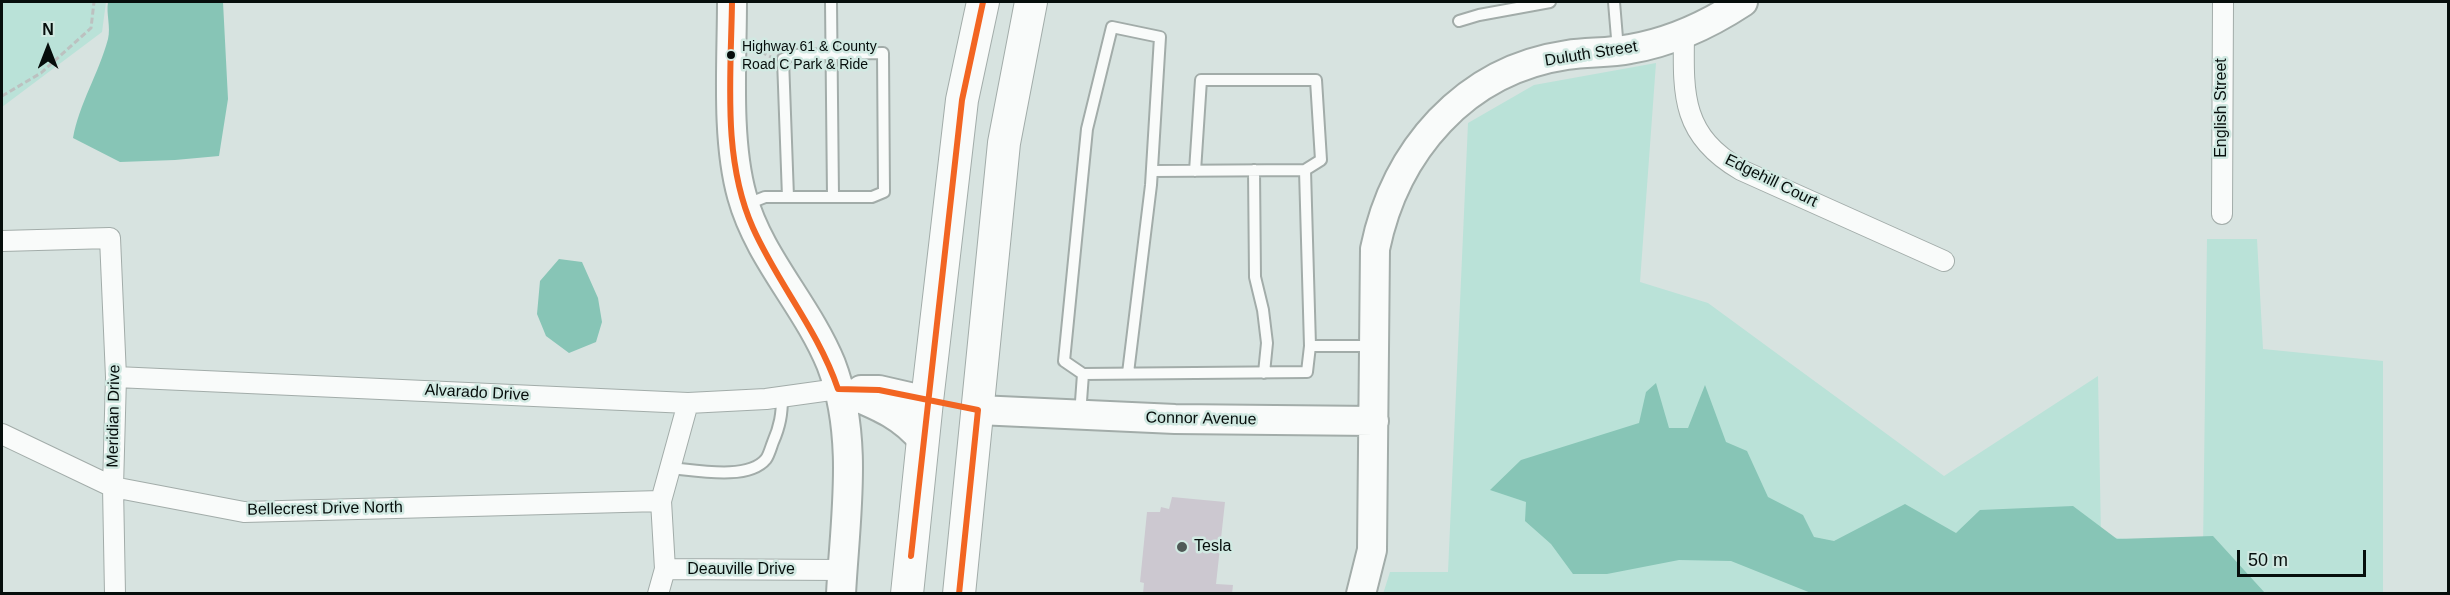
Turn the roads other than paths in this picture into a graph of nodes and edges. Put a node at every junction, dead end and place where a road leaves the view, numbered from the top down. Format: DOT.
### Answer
graph roads {
  1 [pos="732,2"];
  2 [pos="831,2"];
  3 [pos="983,2"];
  4 [pos="1031,2"];
  5 [pos="1550,2"];
  6 [pos="1614,2"];
  7 [pos="1743,2"];
  8 [pos="2223,2"];
  9 [pos="1459,21"];
  10 [pos="1684,35"];
  11 [pos="1618,51"];
  12 [pos="832,54"];
  13 [pos="1254,170"];
  14 [pos="1305,170"];
  15 [pos="1152,171"];
  16 [pos="1195,171"];
  17 [pos="788,197"];
  18 [pos="833,197"];
  19 [pos="745,205"];
  20 [pos="2222,214"];
  21 [pos="2,241"];
  22 [pos="1944,261"];
  23 [pos="1310,346"];
  24 [pos="1374,346"];
  25 [pos="982,373"];
  26 [pos="1128,373"];
  27 [pos="1264,373"];
  28 [pos="1083,374"];
  29 [pos="116,377"];
  30 [pos="838,388"];
  31 [pos="782,397"];
  32 [pos="927,401"];
  33 [pos="688,403"];
  34 [pos="978,410"];
  35 [pos="1028,413"];
  36 [pos="1080,415"];
  37 [pos="1374,421"];
  38 [pos="2,434"];
  39 [pos="923,441"];
  40 [pos="670,468"];
  41 [pos="113,487"];
  42 [pos="661,501"];
  43 [pos="665,569"];
  44 [pos="842,582"];
  45 [pos="115,594"];
  46 [pos="658,594"];
  47 [pos="907,594"];
  48 [pos="959,594"];
  49 [pos="1361,594"];
  1 -- 19 [label="street"];
  2 -- 12 [label="lane"];
  3 -- 32 [label="main road"];
  4 -- 25 [label="main road"];
  5 -- 9 [label="lane"];
  6 -- 11 [label="lane"];
  7 -- 10 [label="street, Duluth Street"];
  8 -- 20 [label="street, English Street"];
  10 -- 11 [label="street, Duluth Street"];
  10 -- 22 [label="street, Edgehill Court"];
  11 -- 24 [label="street, Duluth Street"];
  12 -- 17 [label="lane"];
  12 -- 18 [label="lane"];
  12 -- 18 [label="lane"];
  13 -- 14 [label="lane"];
  13 -- 16 [label="lane"];
  13 -- 27 [label="lane"];
  14 -- 16 [label="lane"];
  14 -- 23 [label="lane"];
  15 -- 16 [label="lane"];
  15 -- 26 [label="lane"];
  15 -- 28 [label="lane"];
  17 -- 18 [label="lane"];
  17 -- 19 [label="lane"];
  19 -- 30 [label="street"];
  21 -- 29 [label="street, Meridian Drive"];
  23 -- 24 [label="lane"];
  23 -- 27 [label="lane"];
  24 -- 37 [label="street, Duluth Street"];
  25 -- 34 [label="main road"];
  25 -- 35 [label="street, Connor Avenue"];
  26 -- 27 [label="lane"];
  26 -- 28 [label="lane"];
  28 -- 36 [label="lane"];
  29 -- 33 [label="street, Alvarado Drive"];
  29 -- 41 [label="street, Meridian Drive"];
  30 -- 31 [label="street, Alvarado Drive"];
  30 -- 32 [label="street"];
  30 -- 39 [label="street"];
  30 -- 44 [label="street"];
  31 -- 33 [label="street, Alvarado Drive"];
  31 -- 40 [label="lane"];
  32 -- 34 [label="main road, Connor Avenue"];
  32 -- 39 [label="main road"];
  33 -- 40 [label="street"];
  34 -- 35 [label="street, Connor Avenue"];
  34 -- 48 [label="main road"];
  35 -- 36 [label="street, Connor Avenue"];
  36 -- 37 [label="street, Connor Avenue"];
  37 -- 49 [label="street, Duluth Street"];
  38 -- 41 [label="street, Bellecrest Drive North"];
  39 -- 47 [label="main road"];
  40 -- 42 [label="street"];
  41 -- 42 [label="street, Bellecrest Drive North"];
  41 -- 45 [label="street, Meridian Drive"];
  42 -- 43 [label="street"];
  43 -- 44 [label="street, Deauville Drive"];
  43 -- 46 [label="street, Deauville Drive"];
}
